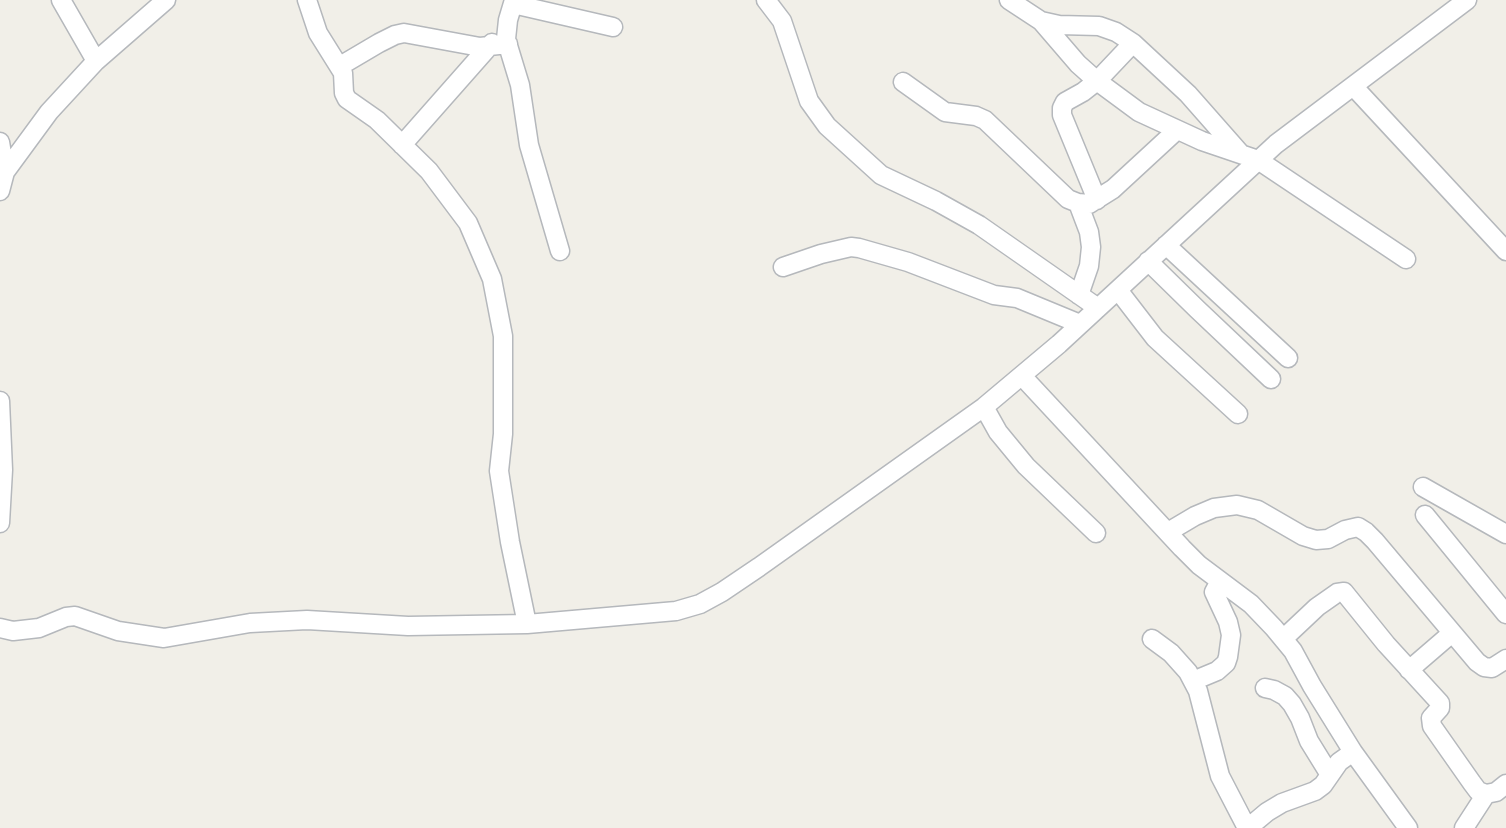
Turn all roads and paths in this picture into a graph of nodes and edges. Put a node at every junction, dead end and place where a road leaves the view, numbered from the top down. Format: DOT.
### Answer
graph roads {
  1 [pos="61,0"];
  2 [pos="166,0"];
  3 [pos="307,0"];
  4 [pos="766,0"];
  5 [pos="1009,0"];
  6 [pos="1467,0"];
  7 [pos="513,2"];
  8 [pos="1041,21"];
  9 [pos="613,27"];
  10 [pos="507,37"];
  11 [pos="1133,43"];
  12 [pos="487,47"];
  13 [pos="96,61"];
  14 [pos="340,66"];
  15 [pos="1097,81"];
  16 [pos="903,82"];
  17 [pos="1353,86"];
  18 [pos="1177,129"];
  19 [pos="0,142"];
  20 [pos="402,145"];
  21 [pos="1249,157"];
  22 [pos="5,172"];
  23 [pos="0,191"];
  24 [pos="1097,200"];
  25 [pos="1078,203"];
  26 [pos="1166,245"];
  27 [pos="560,251"];
  28 [pos="1506,251"];
  29 [pos="1406,259"];
  30 [pos="1148,261"];
  31 [pos="783,267"];
  32 [pos="1118,290"];
  33 [pos="1079,295"];
  34 [pos="1098,308"];
  35 [pos="1080,324"];
  36 [pos="1288,358"];
  37 [pos="1022,376"];
  38 [pos="1271,379"];
  39 [pos="0,401"];
  40 [pos="984,407"];
  41 [pos="1238,414"];
  42 [pos="1424,487"];
  43 [pos="1425,515"];
  44 [pos="0,523"];
  45 [pos="1168,532"];
  46 [pos="1096,533"];
  47 [pos="1506,534"];
  48 [pos="1220,581"];
  49 [pos="1506,614"];
  50 [pos="527,624"];
  51 [pos="0,628"];
  52 [pos="1452,633"];
  53 [pos="1152,639"];
  54 [pos="1283,639"];
  55 [pos="1506,659"];
  56 [pos="1409,670"];
  57 [pos="1193,681"];
  58 [pos="1265,688"];
  59 [pos="1353,752"];
  60 [pos="1330,775"];
  61 [pos="1506,784"];
  62 [pos="1486,794"];
  63 [pos="1248,828"];
  64 [pos="1408,828"];
  65 [pos="1464,828"];
  1 -- 13 [label="street"];
  2 -- 13 [label="street"];
  3 -- 14 [label="street"];
  4 -- 33 [label="street"];
  5 -- 8 [label="street"];
  6 -- 17 [label="street"];
  7 -- 9 [label="street"];
  7 -- 10 [label="street"];
  8 -- 11 [label="street"];
  8 -- 15 [label="street"];
  10 -- 12 [label="street"];
  10 -- 27 [label="street"];
  11 -- 15 [label="street"];
  11 -- 21 [label="street"];
  12 -- 14 [label="street"];
  12 -- 20 [label="street"];
  13 -- 22 [label="street"];
  14 -- 20 [label="street"];
  15 -- 18 [label="street"];
  15 -- 24 [label="street"];
  16 -- 25 [label="street"];
  17 -- 21 [label="street"];
  17 -- 28 [label="street"];
  18 -- 21 [label="street"];
  18 -- 24 [label="street"];
  19 -- 22 [label="street"];
  20 -- 50 [label="street"];
  21 -- 26 [label="street"];
  21 -- 29 [label="street"];
  22 -- 23 [label="street"];
  24 -- 25 [label="street"];
  25 -- 33 [label="street"];
  26 -- 30 [label="street"];
  26 -- 36 [label="street"];
  30 -- 32 [label="street"];
  30 -- 38 [label="street"];
  31 -- 35 [label="street"];
  32 -- 34 [label="street"];
  32 -- 41 [label="street"];
  33 -- 34 [label="street"];
  34 -- 35 [label="street"];
  35 -- 37 [label="street"];
  37 -- 40 [label="street"];
  37 -- 45 [label="street"];
  39 -- 44 [label="street"];
  40 -- 46 [label="street"];
  40 -- 50 [label="street"];
  42 -- 47 [label="street"];
  43 -- 49 [label="street"];
  45 -- 48 [label="street"];
  45 -- 52 [label="street"];
  48 -- 54 [label="street"];
  48 -- 57 [label="street"];
  50 -- 51 [label="street"];
  52 -- 55 [label="street"];
  52 -- 56 [label="street"];
  53 -- 57 [label="street"];
  54 -- 56 [label="street"];
  54 -- 59 [label="street"];
  56 -- 62 [label="street"];
  57 -- 63 [label="street"];
  58 -- 60 [label="street"];
  59 -- 60 [label="street"];
  59 -- 64 [label="street"];
  60 -- 63 [label="street"];
  61 -- 62 [label="street"];
  62 -- 65 [label="street"];
}
